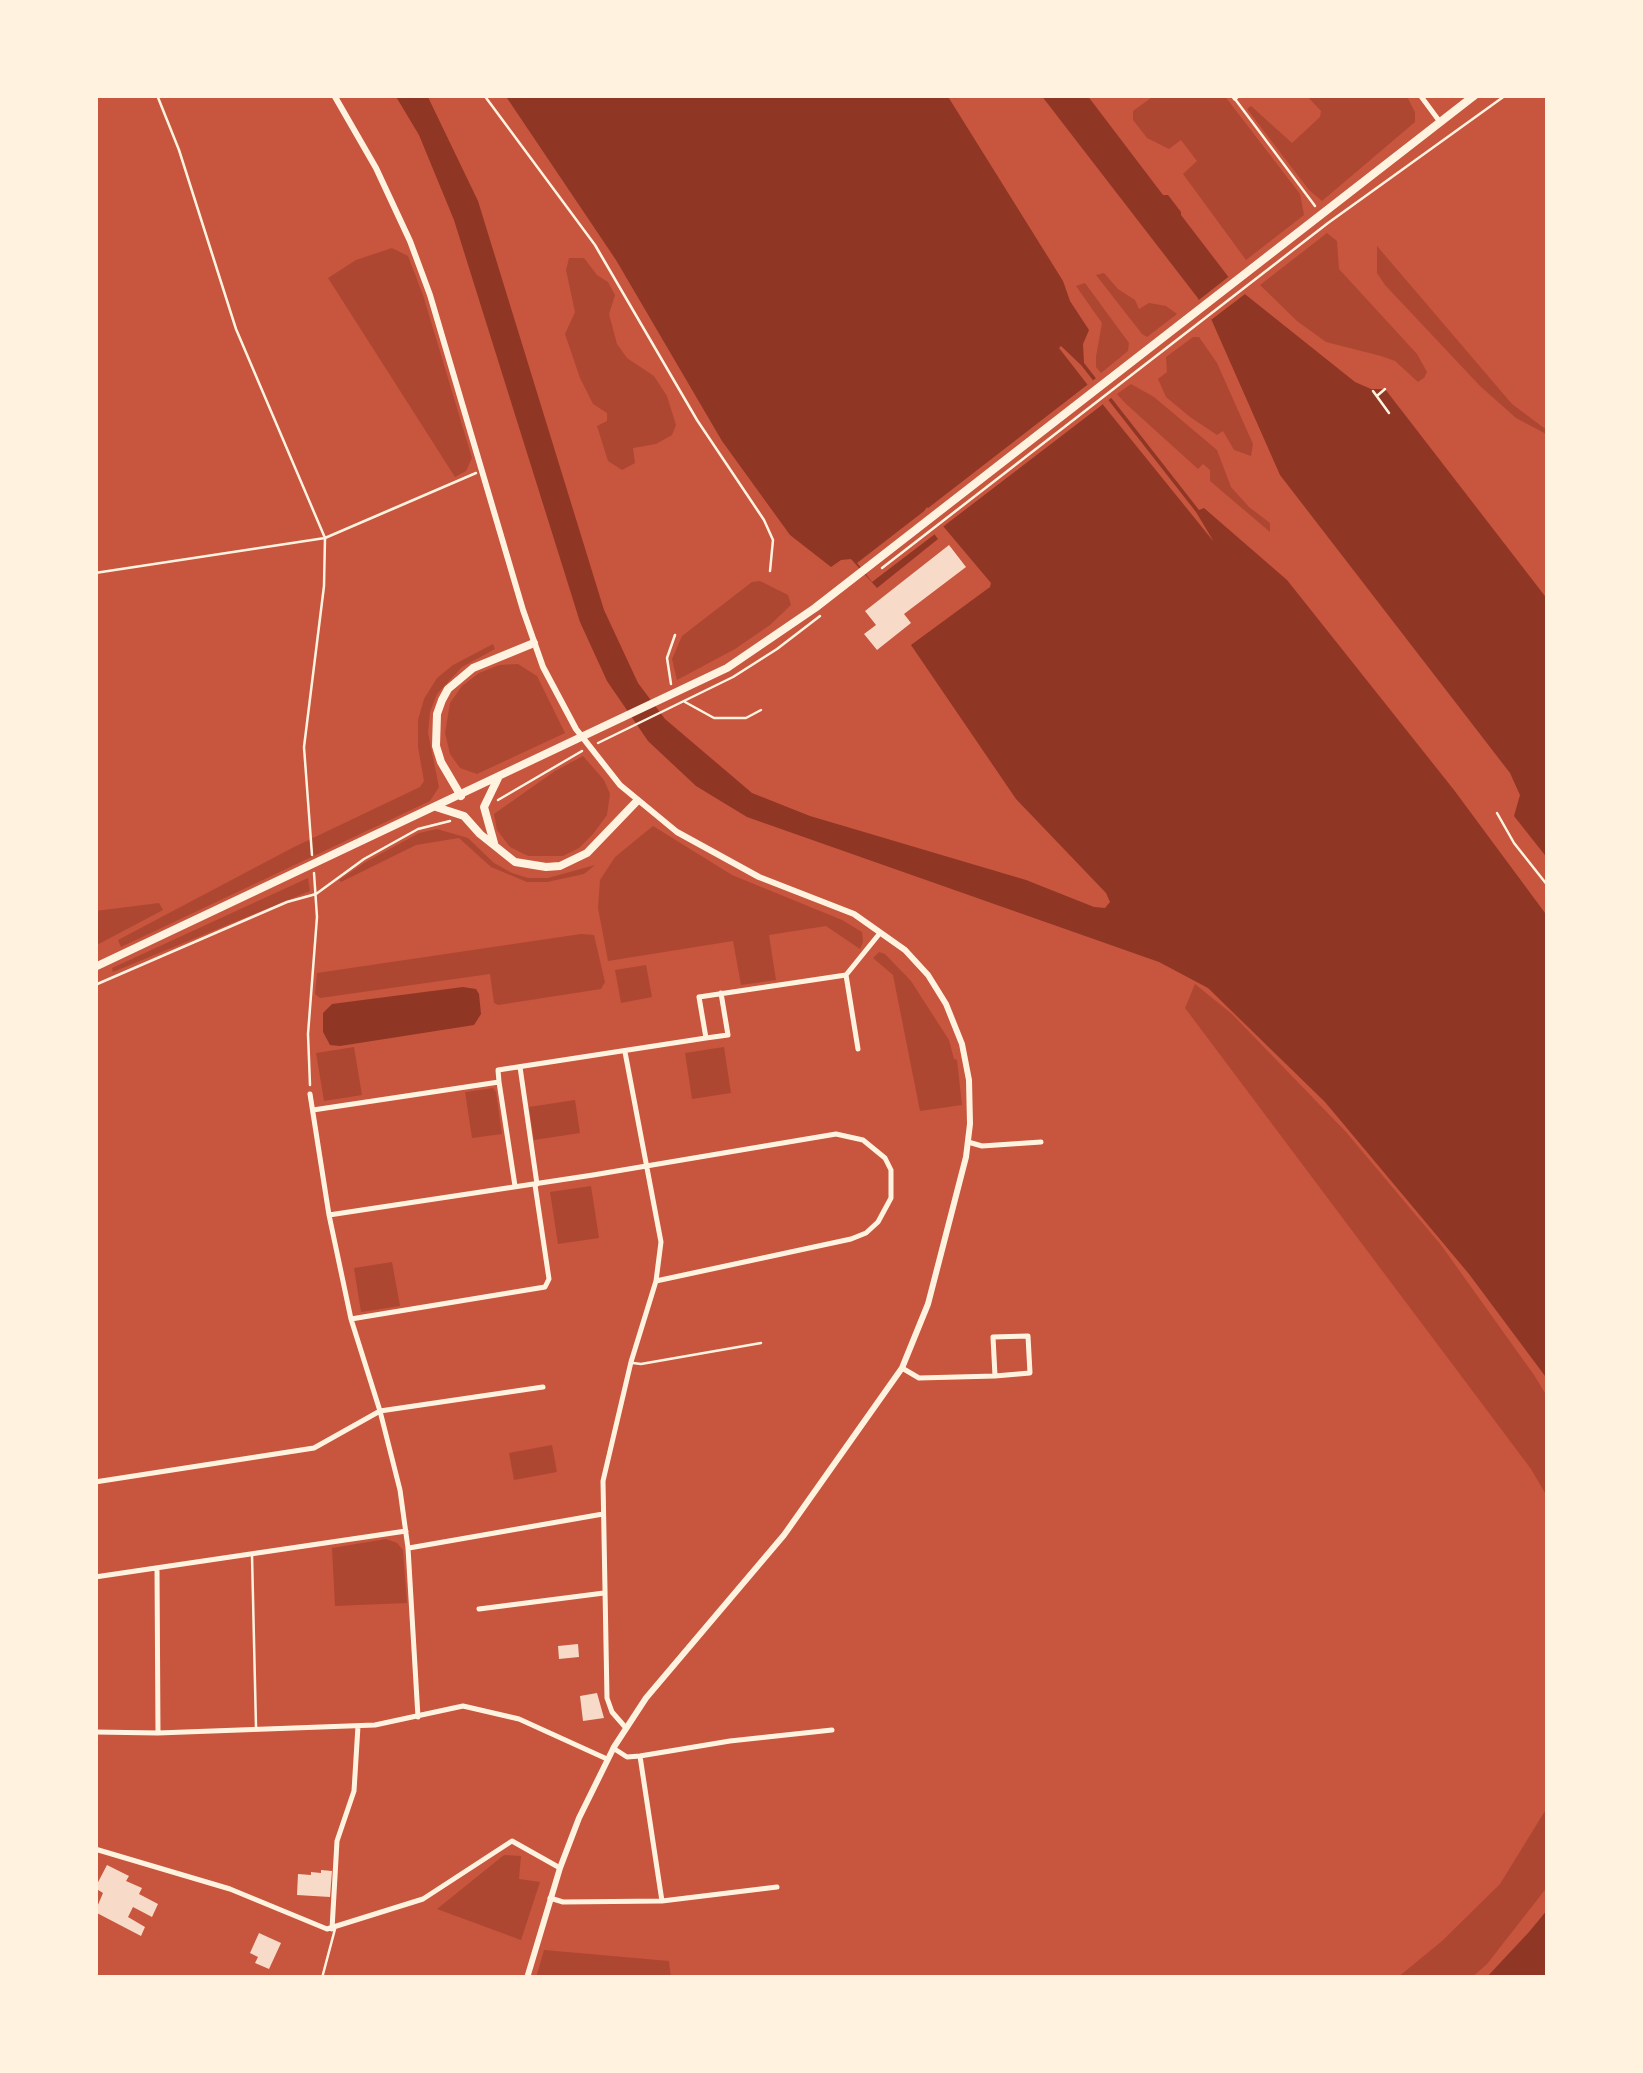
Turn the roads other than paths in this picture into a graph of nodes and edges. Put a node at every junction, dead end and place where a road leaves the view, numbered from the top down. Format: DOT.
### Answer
graph roads {
  1 [pos="334,95"];
  2 [pos="1420,95"];
  3 [pos="1475,95"];
  4 [pos="1235,96"];
  5 [pos="1440,122"];
  6 [pos="1315,206"];
  7 [pos="534,643"];
  8 [pos="499,778"];
  9 [pos="461,796"];
  10 [pos="638,801"];
  11 [pos="436,807"];
  12 [pos="494,843"];
  13 [pos="881,930"];
  14 [pos="95,967"];
  15 [pos="846,975"];
  16 [pos="721,994"];
  17 [pos="706,1038"];
  18 [pos="858,1049"];
  19 [pos="625,1052"];
  20 [pos="520,1067"];
  21 [pos="499,1082"];
  22 [pos="310,1094"];
  23 [pos="313,1110"];
  24 [pos="968,1142"];
  25 [pos="1041,1142"];
  26 [pos="646,1165"];
  27 [pos="536,1184"];
  28 [pos="515,1186"];
  29 [pos="329,1215"];
  30 [pos="656,1282"];
  31 [pos="351,1319"];
  32 [pos="761,1343"];
  33 [pos="631,1362"];
  34 [pos="902,1368"];
  35 [pos="995,1376"];
  36 [pos="543,1386"];
  37 [pos="380,1411"];
  38 [pos="95,1482"];
  39 [pos="603,1514"];
  40 [pos="406,1531"];
  41 [pos="408,1548"];
  42 [pos="252,1553"];
  43 [pos="156,1568"];
  44 [pos="95,1577"];
  45 [pos="604,1592"];
  46 [pos="479,1610"];
  47 [pos="418,1717"];
  48 [pos="358,1726"];
  49 [pos="626,1728"];
  50 [pos="256,1730"];
  51 [pos="832,1730"];
  52 [pos="95,1732"];
  53 [pos="158,1733"];
  54 [pos="613,1748"];
  55 [pos="640,1756"];
  56 [pos="607,1759"];
  57 [pos="95,1849"];
  58 [pos="560,1868"];
  59 [pos="777,1887"];
  60 [pos="550,1898"];
  61 [pos="662,1901"];
  62 [pos="333,1929"];
  63 [pos="322,1978"];
  64 [pos="527,1978"];
  1 -- 7 [label="street"];
  2 -- 5 [label="street"];
  3 -- 5 [label="main road"];
  4 -- 6 [label="lane"];
  5 -- 8 [label="main road"];
  7 -- 9 [label="main road"];
  7 -- 10 [label="street"];
  8 -- 9 [label="main road"];
  8 -- 12 [label="main road"];
  9 -- 11 [label="main road"];
  10 -- 12 [label="main road"];
  10 -- 13 [label="street"];
  11 -- 12 [label="main road"];
  11 -- 14 [label="main road"];
  13 -- 15 [label="street"];
  13 -- 24 [label="street"];
  15 -- 16 [label="street"];
  15 -- 18 [label="street"];
  16 -- 17 [label="street"];
  16 -- 17 [label="street"];
  17 -- 19 [label="street"];
  19 -- 20 [label="street"];
  19 -- 26 [label="street"];
  20 -- 21 [label="street"];
  20 -- 27 [label="street"];
  21 -- 23 [label="street"];
  21 -- 28 [label="street"];
  22 -- 23 [label="street"];
  23 -- 29 [label="street"];
  24 -- 25 [label="street"];
  24 -- 34 [label="street"];
  26 -- 27 [label="street"];
  26 -- 30 [label="street"];
  26 -- 30 [label="street"];
  27 -- 28 [label="street"];
  27 -- 31 [label="street"];
  28 -- 29 [label="street"];
  29 -- 31 [label="street"];
  30 -- 33 [label="street"];
  31 -- 37 [label="street"];
  32 -- 33 [label="lane"];
  33 -- 39 [label="street"];
  34 -- 35 [label="street"];
  34 -- 49 [label="street"];
  35 -- 35 [label="street"];
  36 -- 37 [label="street"];
  37 -- 38 [label="street"];
  37 -- 40 [label="street"];
  39 -- 41 [label="street"];
  39 -- 45 [label="street"];
  40 -- 41 [label="street"];
  40 -- 42 [label="street"];
  41 -- 47 [label="street"];
  42 -- 43 [label="street"];
  42 -- 50 [label="lane"];
  43 -- 44 [label="street"];
  43 -- 53 [label="street"];
  45 -- 46 [label="street"];
  45 -- 49 [label="street"];
  47 -- 48 [label="street"];
  47 -- 56 [label="street"];
  48 -- 50 [label="street"];
  48 -- 62 [label="street"];
  49 -- 54 [label="street"];
  50 -- 53 [label="street"];
  51 -- 55 [label="street"];
  52 -- 53 [label="street"];
  54 -- 55 [label="street"];
  54 -- 56 [label="street"];
  55 -- 61 [label="street"];
  56 -- 58 [label="street"];
  57 -- 62 [label="street"];
  58 -- 60 [label="street"];
  58 -- 62 [label="street"];
  59 -- 61 [label="street"];
  60 -- 61 [label="street"];
  60 -- 64 [label="street"];
  62 -- 63 [label="lane"];
}
